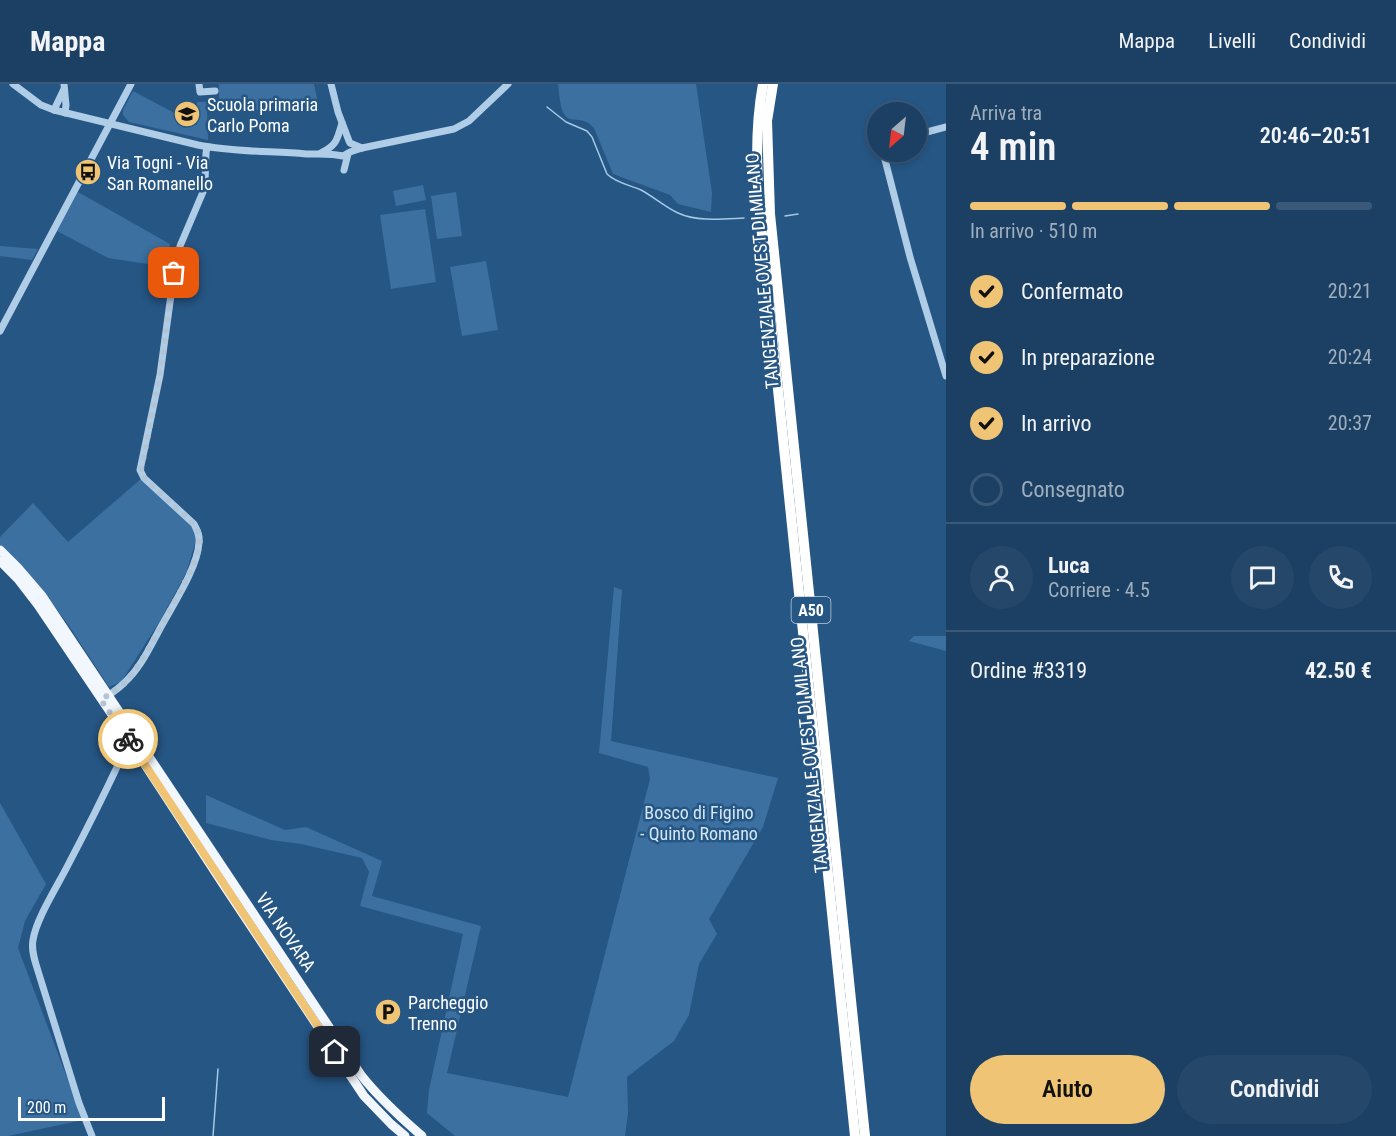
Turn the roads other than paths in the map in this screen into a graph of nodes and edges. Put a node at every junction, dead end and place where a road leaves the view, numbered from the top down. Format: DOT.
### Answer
graph roads {
  1 [pos="13,84"];
  2 [pos="131,84"];
  3 [pos="199,84"];
  4 [pos="331,84"];
  5 [pos="507,84"];
  6 [pos="763,84"];
  7 [pos="773,84"];
  8 [pos="64,87"];
  9 [pos="215,91"];
  10 [pos="118,108"];
  11 [pos="54,110"];
  12 [pos="65,113"];
  13 [pos="342,123"];
  14 [pos="110,124"];
  15 [pos="946,127"];
  16 [pos="131,129"];
  17 [pos="927,132"];
  18 [pos="338,139"];
  19 [pos="350,142"];
  20 [pos="195,144"];
  21 [pos="207,147"];
  22 [pos="333,147"];
  23 [pos="363,147"];
  24 [pos="218,148"];
  25 [pos="318,154"];
  26 [pos="344,154"];
  27 [pos="206,158"];
  28 [pos="886,162"];
  29 [pos="344,168"];
  30 [pos="0,331"];
  31 [pos="946,376"];
  32 [pos="0,550"];
  33 [pos="0,561"];
  34 [pos="105,697"];
  35 [pos="133,740"];
  36 [pos="92,1136"];
  37 [pos="403,1136"];
  38 [pos="422,1136"];
  39 [pos="855,1136"];
  40 [pos="866,1136"];
  1 -- 11 [label="street"];
  2 -- 10 [label="street"];
  3 -- 9 [label="street"];
  4 -- 13 [label="street"];
  5 -- 23 [label="street"];
  6 -- 39 [label="highway, TANGENZIALE OVEST DI MILANO / A50"];
  7 -- 40 [label="highway, TANGENZIALE OVEST DI MILANO / A50"];
  8 -- 11 [label="street"];
  8 -- 12 [label="street"];
  10 -- 14 [label="street"];
  10 -- 16 [label="street"];
  11 -- 12 [label="street"];
  12 -- 14 [label="street"];
  13 -- 18 [label="street"];
  13 -- 19 [label="street"];
  14 -- 16 [label="street"];
  14 -- 30 [label="street"];
  15 -- 17 [label="street"];
  16 -- 20 [label="street"];
  18 -- 19 [label="street"];
  18 -- 22 [label="street"];
  19 -- 23 [label="street"];
  19 -- 26 [label="street"];
  20 -- 21 [label="street"];
  20 -- 27 [label="street"];
  21 -- 24 [label="street"];
  21 -- 27 [label="street"];
  22 -- 25 [label="street"];
  22 -- 26 [label="street"];
  23 -- 26 [label="street"];
  24 -- 25 [label="street"];
  24 -- 27 [label="street"];
  25 -- 26 [label="street"];
  26 -- 29 [label="street"];
  27 -- 34 [label="street"];
  28 -- 31 [label="street"];
  32 -- 34 [label="main road, VIA NOVARA"];
  33 -- 34 [label="main road, VIA NOVARA"];
  34 -- 35 [label="main road, VIA NOVARA"];
  35 -- 36 [label="street"];
  35 -- 37 [label="main road, VIA NOVARA"];
  35 -- 38 [label="main road, VIA NOVARA"];
}
